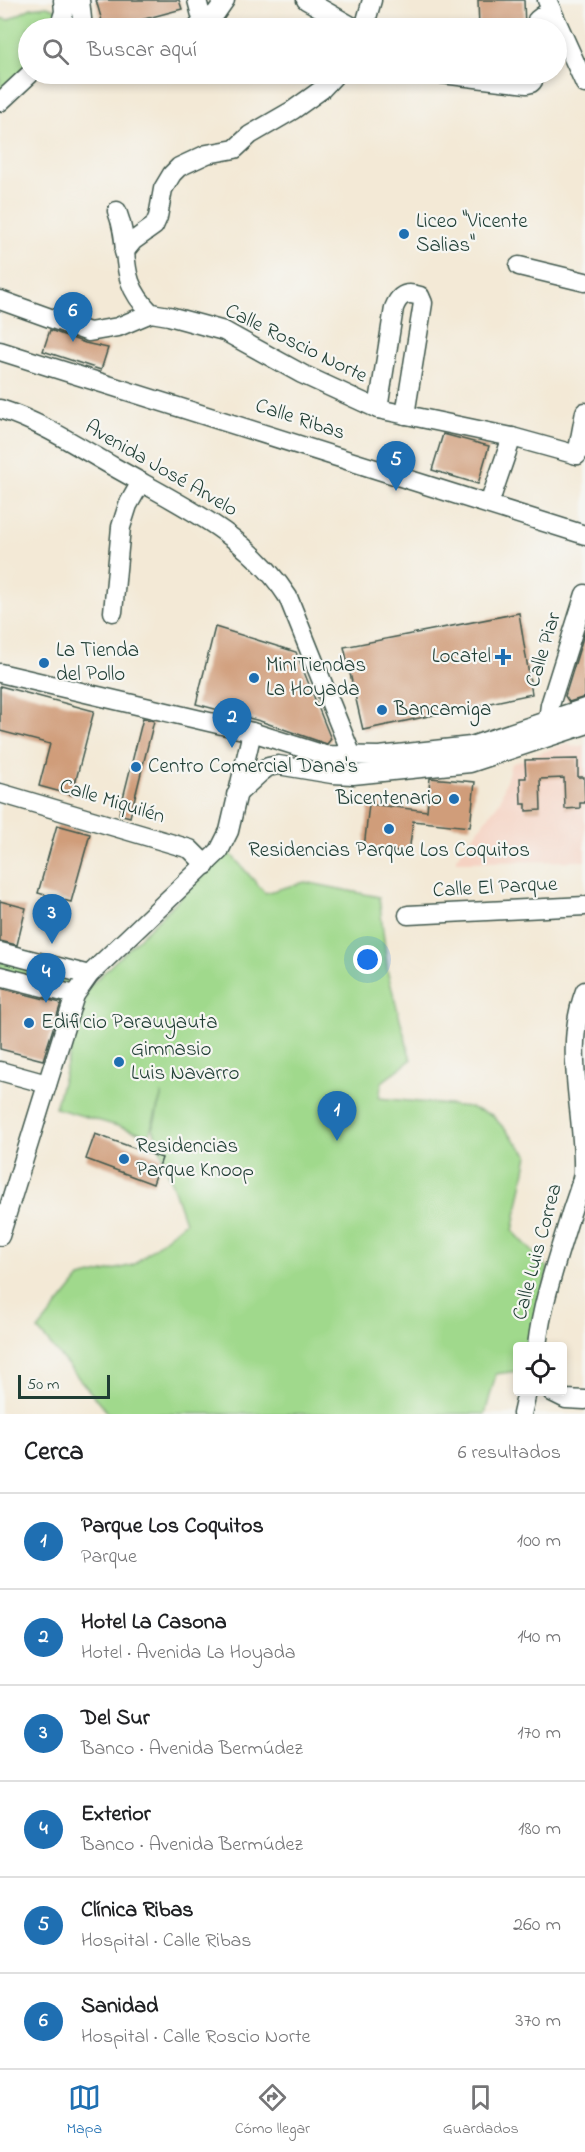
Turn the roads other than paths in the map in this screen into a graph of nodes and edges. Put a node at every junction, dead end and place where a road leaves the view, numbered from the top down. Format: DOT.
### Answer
graph roads {
  1 [pos="63,0"];
  2 [pos="80,0"];
  3 [pos="197,0"];
  4 [pos="225,0"];
  5 [pos="306,0"];
  6 [pos="372,0"];
  7 [pos="549,5"];
  8 [pos="62,18"];
  9 [pos="82,18"];
  10 [pos="198,18"];
  11 [pos="209,18"];
  12 [pos="338,18"];
  13 [pos="367,18"];
  14 [pos="539,18"];
  15 [pos="567,44"];
  16 [pos="19,84"];
  17 [pos="327,84"];
  18 [pos="585,84"];
  19 [pos="0,102"];
  20 [pos="117,211"];
  21 [pos="124,252"];
  22 [pos="519,266"];
  23 [pos="585,282"];
  24 [pos="0,300"];
  25 [pos="151,314"];
  26 [pos="0,351"];
  27 [pos="378,408"];
  28 [pos="0,409"];
  29 [pos="585,412"];
  30 [pos="405,415"];
  31 [pos="512,437"];
  32 [pos="581,460"];
  33 [pos="141,482"];
  34 [pos="489,504"];
  35 [pos="585,535"];
  36 [pos="585,594"];
  37 [pos="113,612"];
  38 [pos="0,673"];
  39 [pos="585,708"];
  40 [pos="548,720"];
  41 [pos="585,725"];
  42 [pos="252,732"];
  43 [pos="352,756"];
  44 [pos="0,793"];
  45 [pos="236,795"];
  46 [pos="206,865"];
  47 [pos="585,906"];
  48 [pos="408,915"];
  49 [pos="0,952"];
  50 [pos="89,975"];
  51 [pos="0,976"];
  52 [pos="585,991"];
  53 [pos="75,995"];
  54 [pos="0,1071"];
  55 [pos="47,1084"];
  56 [pos="584,1173"];
  57 [pos="0,1236"];
  58 [pos="538,1342"];
  59 [pos="526,1396"];
  60 [pos="560,1396"];
  61 [pos="585,1400"];
  62 [pos="522,1414"];
  1 -- 8 [label="street"];
  2 -- 9 [label="street"];
  3 -- 10 [label="street"];
  4 -- 11 [label="street"];
  5 -- 12 [label="street"];
  6 -- 13 [label="street"];
  7 -- 14 [label="street"];
  15 -- 18 [label="street"];
  16 -- 19 [label="street"];
  17 -- 21 [label="street"];
  20 -- 21 [label="street"];
  21 -- 25 [label="street"];
  22 -- 23 [label="street"];
  24 -- 25 [label="street"];
  25 -- 27 [label="street, Calle Roscio Norte"];
  26 -- 34 [label="street, Calle Ribas"];
  27 -- 30 [label="street, Calle Roscio Norte"];
  27 -- 30 [label="street"];
  28 -- 33 [label="street, Avenida José Arvelo"];
  29 -- 32 [label="street"];
  30 -- 31 [label="street, Calle Roscio Norte"];
  31 -- 32 [label="street, Calle Roscio Norte"];
  31 -- 34 [label="street"];
  33 -- 37 [label="street"];
  33 -- 43 [label="street, Avenida José Arvelo"];
  34 -- 35 [label="street, Calle Ribas"];
  36 -- 40 [label="street, Calle Piar"];
  38 -- 42 [label="street"];
  39 -- 40 [label="street"];
  40 -- 43 [label="street"];
  41 -- 45 [label="street"];
  42 -- 43 [label="street"];
  42 -- 45 [label="street"];
  44 -- 46 [label="street, Calle Miquilén"];
  45 -- 46 [label="street"];
  46 -- 50 [label="street"];
  47 -- 48 [label="street, Calle El Parque"];
  49 -- 50 [label="street"];
  50 -- 53 [label="street"];
  51 -- 53 [label="street"];
  52 -- 56 [label="street, Calle Luis Correa"];
  53 -- 55 [label="street"];
  54 -- 55 [label="street"];
  55 -- 57 [label="street"];
  56 -- 58 [label="street, Calle Luis Correa"];
  59 -- 62 [label="street"];
  60 -- 61 [label="street"];
}
